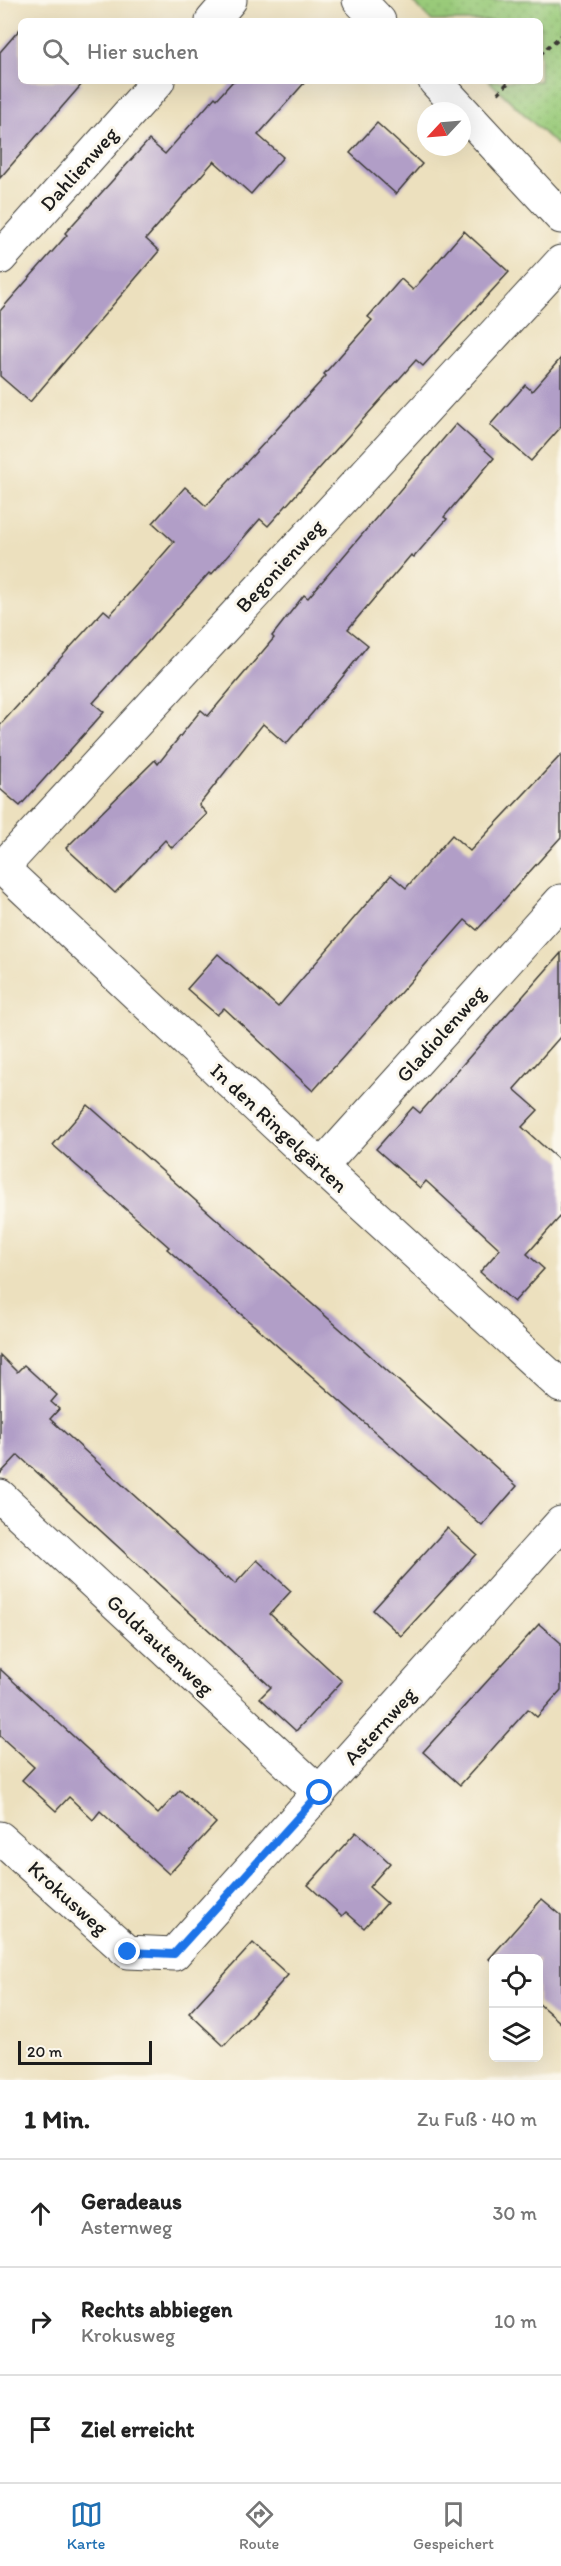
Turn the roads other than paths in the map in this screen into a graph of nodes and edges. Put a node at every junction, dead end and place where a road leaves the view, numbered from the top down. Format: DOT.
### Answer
graph roads {
  1 [pos="230,0"];
  2 [pos="359,0"];
  3 [pos="215,18"];
  4 [pos="376,18"];
  5 [pos="155,84"];
  6 [pos="438,84"];
  7 [pos="561,217"];
  8 [pos="0,258"];
  9 [pos="561,262"];
  10 [pos="1,868"];
  11 [pos="561,901"];
  12 [pos="321,1167"];
  13 [pos="561,1386"];
  14 [pos="0,1496"];
  15 [pos="561,1523"];
  16 [pos="320,1793"];
  17 [pos="0,1838"];
  18 [pos="174,1954"];
  1 -- 3 [label="street"];
  2 -- 4 [label="street"];
  5 -- 8 [label="street, Dahlienweg"];
  6 -- 7 [label="street"];
  9 -- 10 [label="street, Begonienweg"];
  10 -- 12 [label="street, In den Ringelgärten"];
  11 -- 12 [label="street, Gladiolenweg"];
  12 -- 13 [label="street, In den Ringelgärten"];
  14 -- 16 [label="street, Goldrautenweg"];
  15 -- 16 [label="street, Asternweg"];
  16 -- 18 [label="street, Asternweg"];
  17 -- 18 [label="street, Krokusweg"];
}
